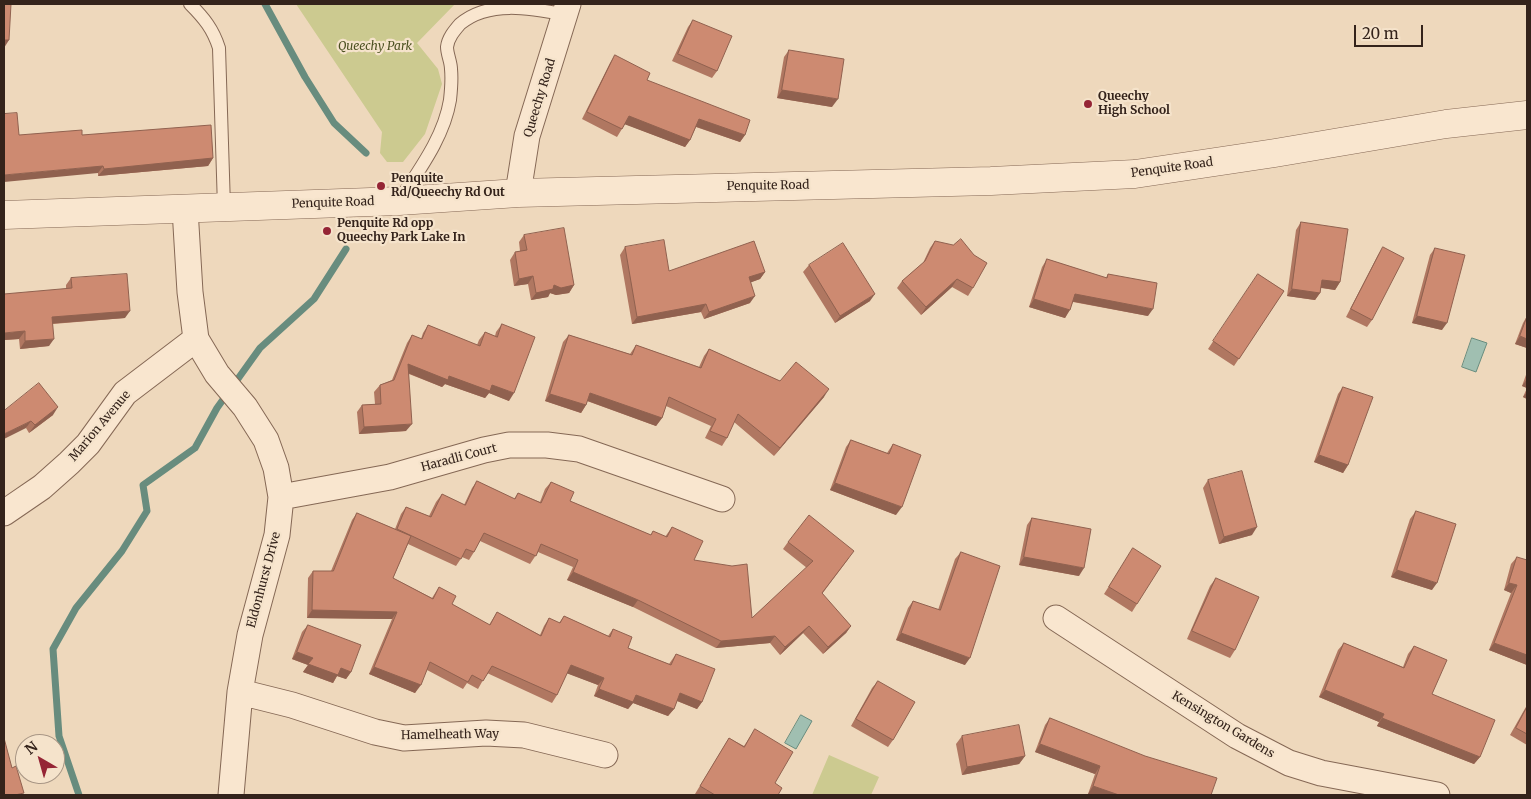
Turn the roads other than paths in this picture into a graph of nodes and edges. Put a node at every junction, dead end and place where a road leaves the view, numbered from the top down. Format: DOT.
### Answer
graph roads {
  1 [pos="190,4"];
  2 [pos="568,9"];
  3 [pos="1527,115"];
  4 [pos="518,193"];
  5 [pos="399,200"];
  6 [pos="224,208"];
  7 [pos="185,209"];
  8 [pos="4,215"];
  9 [pos="196,339"];
  10 [pos="281,497"];
  11 [pos="722,499"];
  12 [pos="4,513"];
  13 [pos="1056,618"];
  14 [pos="240,692"];
  15 [pos="605,755"];
  16 [pos="231,795"];
  17 [pos="1437,795"];
  1 -- 6 [label="lane"];
  2 -- 4 [label="street, Queechy Road"];
  2 -- 5 [label="lane"];
  3 -- 4 [label="street, Penquite Road"];
  4 -- 5 [label="street, Penquite Road"];
  5 -- 6 [label="street, Penquite Road"];
  6 -- 7 [label="street, Penquite Road"];
  7 -- 8 [label="street, Penquite Road"];
  7 -- 9 [label="street, Eldonhurst Drive"];
  9 -- 10 [label="street, Eldonhurst Drive"];
  9 -- 12 [label="street, Marion Avenue"];
  10 -- 11 [label="street, Haradli Court"];
  10 -- 14 [label="street, Eldonhurst Drive"];
  13 -- 17 [label="street, Kensington Gardens"];
  14 -- 15 [label="street, Hamelheath Way"];
  14 -- 16 [label="street, Eldonhurst Drive"];
}
